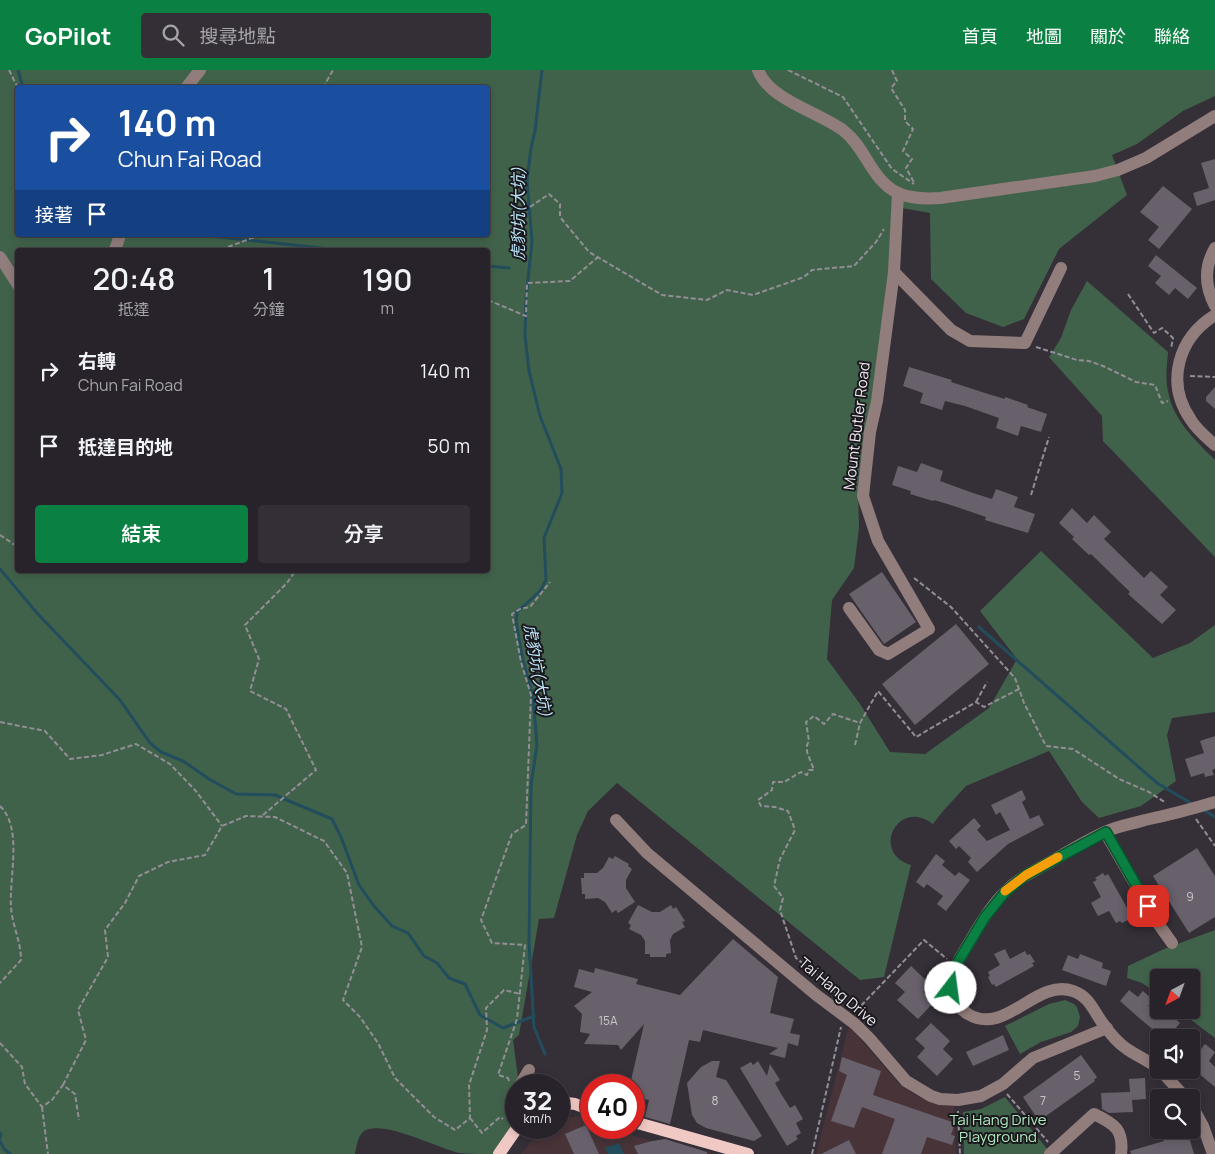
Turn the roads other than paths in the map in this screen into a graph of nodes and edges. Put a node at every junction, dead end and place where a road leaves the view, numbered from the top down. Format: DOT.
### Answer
graph roads {
  1 [pos="200,70"];
  2 [pos="758,70"];
  3 [pos="188,85"];
  4 [pos="1215,116"];
  5 [pos="898,193"];
  6 [pos="1215,248"];
  7 [pos="0,257"];
  8 [pos="1061,268"];
  9 [pos="894,272"];
  10 [pos="15,280"];
  11 [pos="1215,306"];
  12 [pos="1215,315"];
  13 [pos="1215,445"];
  14 [pos="849,608"];
  15 [pos="1201,808"];
  16 [pos="616,820"];
  17 [pos="1106,832"];
  18 [pos="1172,943"];
  19 [pos="1107,1028"];
  20 [pos="1150,1063"];
  21 [pos="529,1070"];
  22 [pos="526,1074"];
  23 [pos="1168,1079"];
  24 [pos="1178,1089"];
  25 [pos="1200,1120"];
  26 [pos="645,1125"];
  27 [pos="509,1139"];
  28 [pos="1052,1152"];
  29 [pos="499,1154"];
  30 [pos="748,1154"];
  31 [pos="1121,1154"];
  32 [pos="1212,1154"];
  1 -- 3 [label="street"];
  2 -- 5 [label="street"];
  4 -- 5 [label="street"];
  5 -- 9 [label="street, Mount Butler Road"];
  6 -- 11 [label="street"];
  7 -- 10 [label="street"];
  8 -- 9 [label="street"];
  9 -- 14 [label="street, Mount Butler Road"];
  12 -- 13 [label="street"];
  15 -- 17 [label="street"];
  16 -- 19 [label="street, Tai Hang Drive"];
  17 -- 18 [label="street"];
  17 -- 19 [label="street"];
  19 -- 20 [label="street"];
  21 -- 22 [label="street"];
  23 -- 24 [label="street"];
  25 -- 32 [label="street"];
  26 -- 30 [label="main road"];
  27 -- 29 [label="main road"];
  28 -- 31 [label="street"];
}
